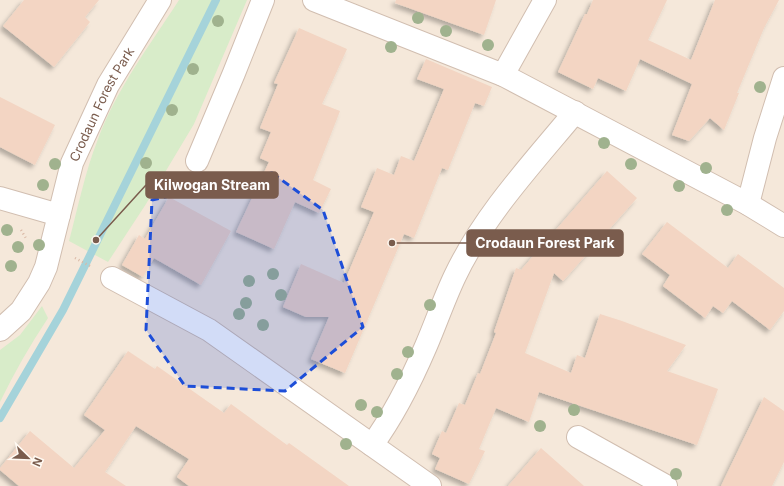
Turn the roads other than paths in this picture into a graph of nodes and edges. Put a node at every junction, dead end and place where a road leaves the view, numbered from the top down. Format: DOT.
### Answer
graph roads {
  1 [pos="160,0"];
  2 [pos="263,0"];
  3 [pos="314,0"];
  4 [pos="545,0"];
  5 [pos="503,75"];
  6 [pos="784,78"];
  7 [pos="575,112"];
  8 [pos="197,161"];
  9 [pos="0,198"];
  10 [pos="748,204"];
  11 [pos="59,215"];
  12 [pos="784,226"];
  13 [pos="112,278"];
  14 [pos="0,330"];
  15 [pos="578,437"];
  16 [pos="372,445"];
  17 [pos="430,486"];
  18 [pos="666,486"];
  1 -- 11 [label="street, Crodaun Forest Park"];
  2 -- 8 [label="street"];
  3 -- 5 [label="street"];
  4 -- 5 [label="street"];
  5 -- 7 [label="street"];
  6 -- 10 [label="street"];
  7 -- 10 [label="street"];
  7 -- 16 [label="street"];
  9 -- 11 [label="street"];
  10 -- 12 [label="street"];
  11 -- 14 [label="street, Crodaun Forest Park"];
  13 -- 16 [label="street"];
  15 -- 18 [label="street"];
  16 -- 17 [label="street"];
}
